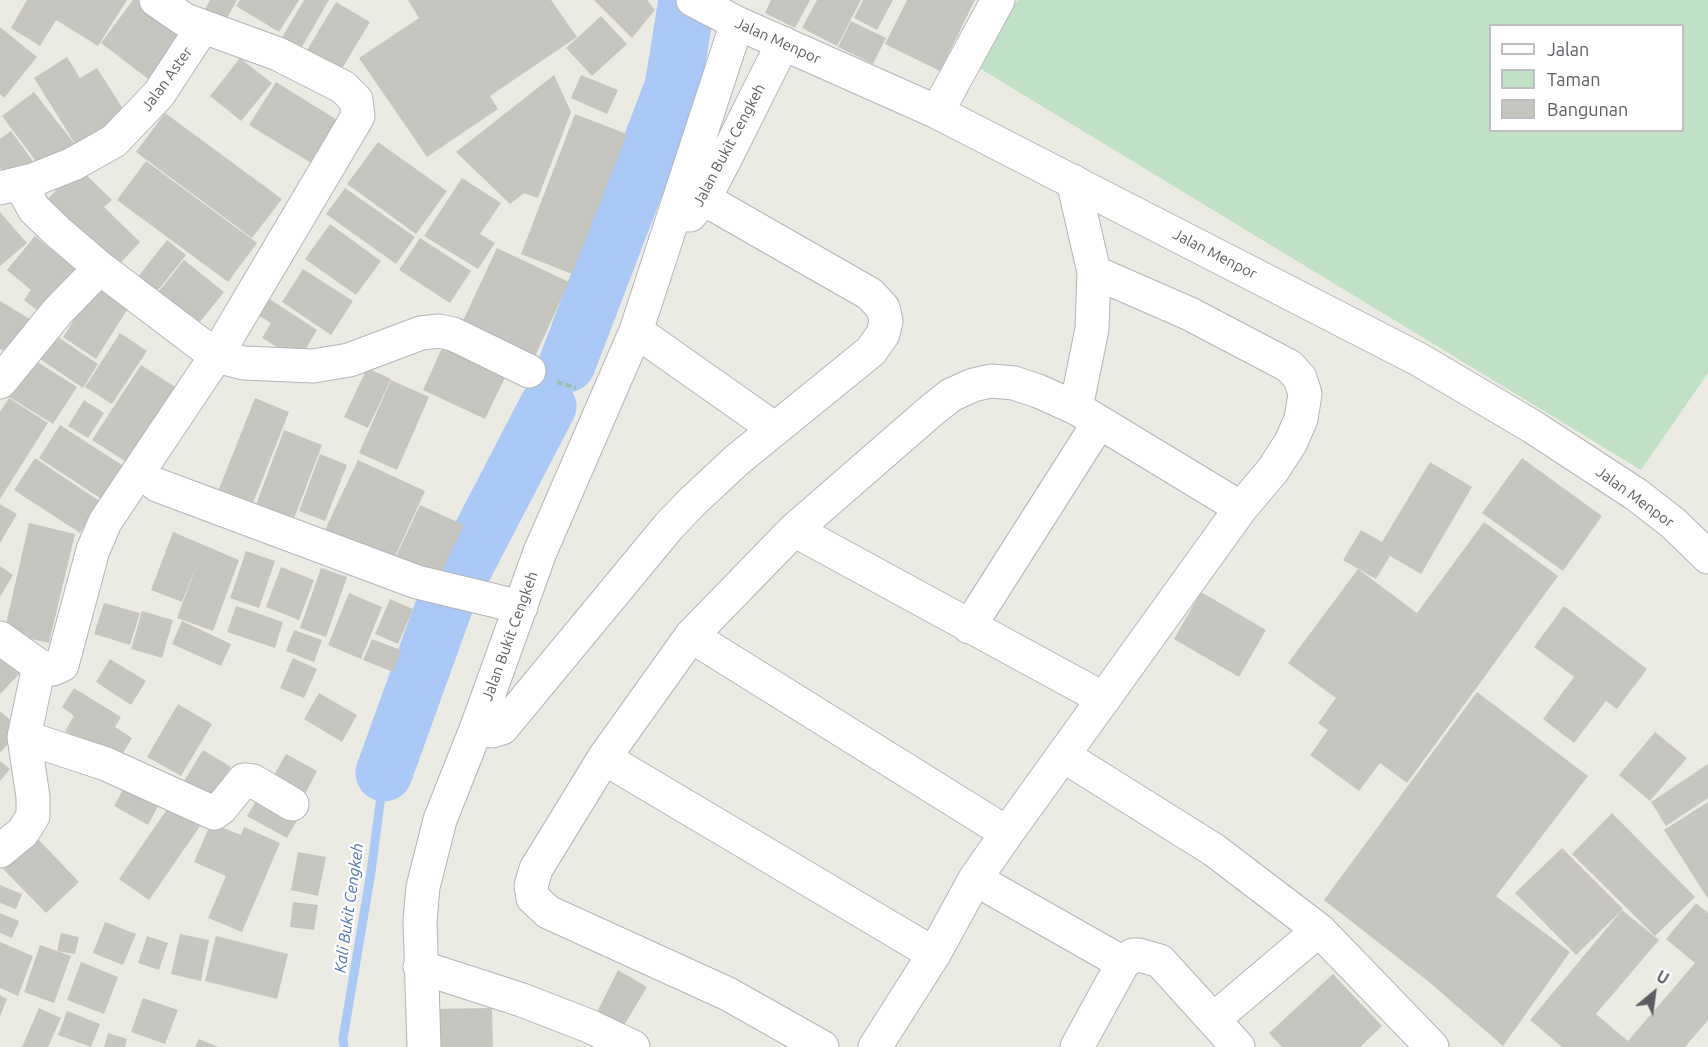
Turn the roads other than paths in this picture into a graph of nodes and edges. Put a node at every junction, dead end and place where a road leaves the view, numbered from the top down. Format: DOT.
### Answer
graph roads {
  1 [pos="156,0"];
  2 [pos="998,0"];
  3 [pos="713,11"];
  4 [pos="202,28"];
  5 [pos="783,43"];
  6 [pos="937,112"];
  7 [pos="1074,181"];
  8 [pos="10,185"];
  9 [pos="704,199"];
  10 [pos="666,239"];
  11 [pos="100,268"];
  12 [pos="1094,272"];
  13 [pos="636,331"];
  14 [pos="216,356"];
  15 [pos="529,370"];
  16 [pos="0,382"];
  17 [pos="1087,416"];
  18 [pos="775,429"];
  19 [pos="157,485"];
  20 [pos="1241,508"];
  21 [pos="794,530"];
  22 [pos="1708,556"];
  23 [pos="521,607"];
  24 [pos="969,627"];
  25 [pos="691,636"];
  26 [pos="0,638"];
  27 [pos="39,666"];
  28 [pos="1104,699"];
  29 [pos="478,724"];
  30 [pos="24,738"];
  31 [pos="1064,756"];
  32 [pos="604,758"];
  33 [pos="292,804"];
  34 [pos="1006,833"];
  35 [pos="0,851"];
  36 [pos="975,879"];
  37 [pos="1319,930"];
  38 [pos="934,954"];
  39 [pos="1123,963"];
  40 [pos="420,967"];
  41 [pos="1214,1018"];
  42 [pos="424,1047"];
  43 [pos="633,1047"];
  44 [pos="822,1047"];
  45 [pos="875,1047"];
  46 [pos="1077,1047"];
  47 [pos="1238,1047"];
  48 [pos="1432,1047"];
  1 -- 4 [label="street"];
  2 -- 6 [label="street"];
  3 -- 5 [label="street, Jalan Menpor"];
  3 -- 10 [label="street, Jalan Bukit Cengkeh"];
  4 -- 8 [label="street, Jalan Aster"];
  4 -- 14 [label="street"];
  5 -- 6 [label="street, Jalan Menpor"];
  5 -- 9 [label="street, Jalan Bukit Cengkeh"];
  6 -- 7 [label="street, Jalan Menpor"];
  7 -- 12 [label="street"];
  7 -- 22 [label="street, Jalan Menpor"];
  8 -- 11 [label="street"];
  9 -- 10 [label="street, Jalan Bukit Cengkeh"];
  9 -- 18 [label="street"];
  10 -- 13 [label="street, Jalan Bukit Cengkeh"];
  11 -- 14 [label="street"];
  11 -- 16 [label="street"];
  12 -- 17 [label="street"];
  12 -- 20 [label="street"];
  13 -- 18 [label="street"];
  13 -- 23 [label="street, Jalan Bukit Cengkeh"];
  14 -- 15 [label="street"];
  14 -- 27 [label="street"];
  17 -- 20 [label="street"];
  17 -- 21 [label="street"];
  17 -- 24 [label="street"];
  18 -- 29 [label="street"];
  19 -- 23 [label="street"];
  20 -- 28 [label="street"];
  21 -- 24 [label="street"];
  21 -- 25 [label="street"];
  23 -- 29 [label="street, Jalan Bukit Cengkeh"];
  24 -- 28 [label="street"];
  25 -- 32 [label="street"];
  25 -- 34 [label="street"];
  26 -- 27 [label="street"];
  27 -- 30 [label="street"];
  28 -- 31 [label="street"];
  29 -- 40 [label="street, Jalan Bukit Cengkeh"];
  30 -- 33 [label="street"];
  30 -- 35 [label="street"];
  31 -- 34 [label="street"];
  31 -- 37 [label="street"];
  32 -- 38 [label="street"];
  32 -- 44 [label="street"];
  34 -- 36 [label="street"];
  36 -- 38 [label="street"];
  36 -- 39 [label="street"];
  37 -- 41 [label="street"];
  37 -- 48 [label="street"];
  38 -- 45 [label="street"];
  39 -- 41 [label="street"];
  39 -- 46 [label="street"];
  40 -- 42 [label="street, Jalan Bukit Cengkeh"];
  40 -- 43 [label="street"];
  41 -- 47 [label="street"];
}
